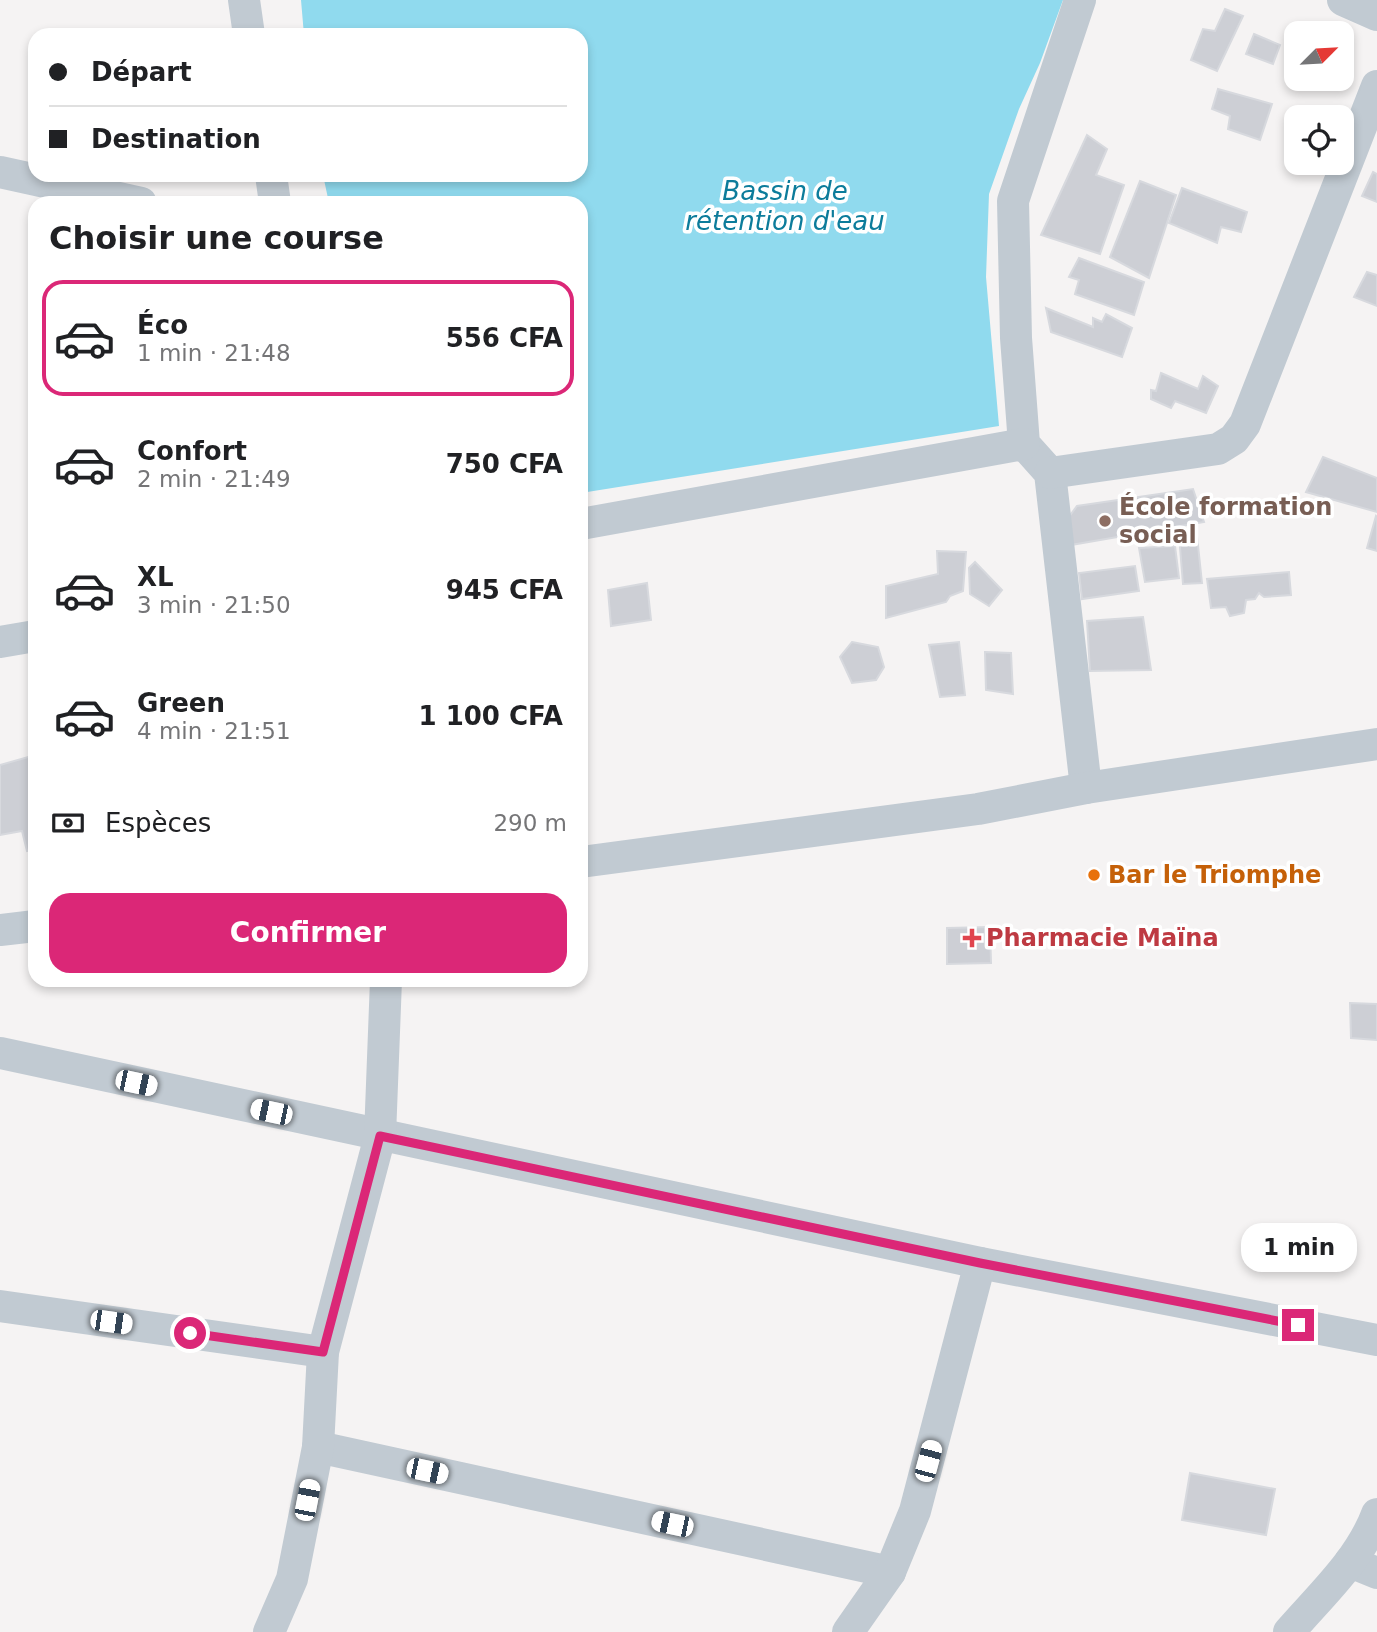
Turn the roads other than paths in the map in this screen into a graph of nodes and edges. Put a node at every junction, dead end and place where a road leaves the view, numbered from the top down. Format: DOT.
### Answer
graph roads {
  1 [pos="244,0"];
  2 [pos="1080,0"];
  3 [pos="1343,0"];
  4 [pos="1377,16"];
  5 [pos="248,28"];
  6 [pos="1377,86"];
  7 [pos="0,172"];
  8 [pos="28,178"];
  9 [pos="45,182"];
  10 [pos="109,196"];
  11 [pos="1024,444"];
  12 [pos="1050,473"];
  13 [pos="588,523"];
  14 [pos="28,637"];
  15 [pos="0,642"];
  16 [pos="1377,744"];
  17 [pos="1086,788"];
  18 [pos="588,861"];
  19 [pos="28,927"];
  20 [pos="0,930"];
  21 [pos="386,987"];
  22 [pos="0,1053"];
  23 [pos="380,1136"];
  24 [pos="980,1263"];
  25 [pos="2,1308"];
  26 [pos="1377,1340"];
  27 [pos="323,1352"];
  28 [pos="318,1447"];
  29 [pos="1377,1514"];
  30 [pos="1363,1567"];
  31 [pos="890,1572"];
  32 [pos="269,1632"];
  33 [pos="848,1632"];
  34 [pos="1289,1632"];
  1 -- 5 [label="street"];
  2 -- 11 [label="street"];
  3 -- 4 [label="street"];
  6 -- 12 [label="street"];
  7 -- 8 [label="street"];
  9 -- 10 [label="street"];
  11 -- 12 [label="street"];
  11 -- 13 [label="street"];
  12 -- 17 [label="street"];
  14 -- 15 [label="street"];
  16 -- 17 [label="street"];
  17 -- 18 [label="street"];
  19 -- 20 [label="street"];
  21 -- 23 [label="street"];
  22 -- 23 [label="street"];
  23 -- 24 [label="street"];
  23 -- 27 [label="street"];
  24 -- 26 [label="street"];
  24 -- 31 [label="street"];
  25 -- 27 [label="street"];
  27 -- 28 [label="street"];
  28 -- 31 [label="street"];
  28 -- 32 [label="street"];
  29 -- 30 [label="street"];
  30 -- 34 [label="street"];
  31 -- 33 [label="street"];
}
